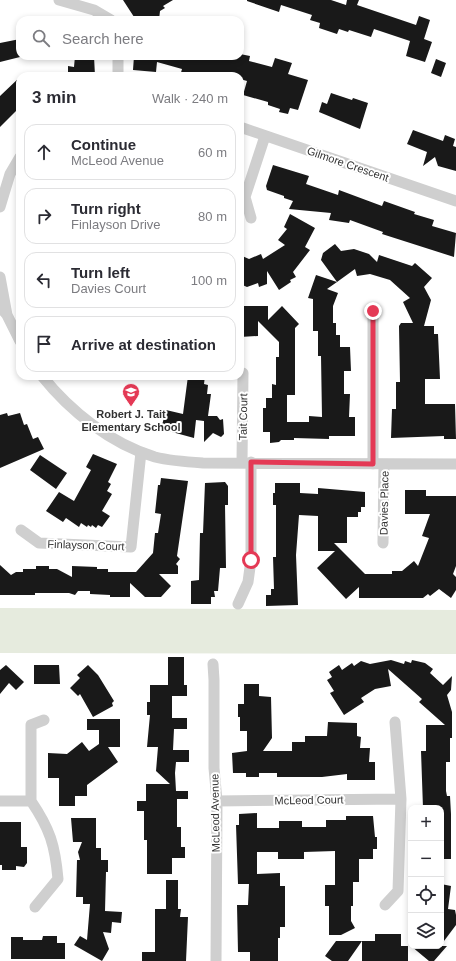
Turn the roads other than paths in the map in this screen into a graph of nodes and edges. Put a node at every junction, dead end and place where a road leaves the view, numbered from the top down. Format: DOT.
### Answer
graph roads {
  1 [pos="59,0"];
  2 [pos="104,16"];
  3 [pos="118,60"];
  4 [pos="118,72"];
  5 [pos="244,128"];
  6 [pos="265,136"];
  7 [pos="16,164"];
  8 [pos="456,201"];
  9 [pos="0,208"];
  10 [pos="251,218"];
  11 [pos="0,277"];
  12 [pos="4,311"];
  13 [pos="373,311"];
  14 [pos="16,334"];
  15 [pos="45,380"];
  16 [pos="243,380"];
  17 [pos="141,452"];
  18 [pos="246,462"];
  19 [pos="379,464"];
  20 [pos="456,464"];
  21 [pos="21,530"];
  22 [pos="383,543"];
  23 [pos="238,604"];
  24 [pos="213,664"];
  25 [pos="44,720"];
  26 [pos="395,722"];
  27 [pos="401,799"];
  28 [pos="0,801"];
  29 [pos="31,801"];
  30 [pos="217,801"];
  31 [pos="385,905"];
  32 [pos="35,908"];
  33 [pos="216,961"];
  1 -- 2 [label="street"];
  3 -- 4 [label="street"];
  5 -- 6 [label="street, Gilmore Crescent"];
  6 -- 8 [label="street, Gilmore Crescent"];
  6 -- 10 [label="street"];
  7 -- 9 [label="street"];
  11 -- 12 [label="street"];
  12 -- 14 [label="street"];
  13 -- 19 [label="street, Davies Place"];
  15 -- 17 [label="street"];
  16 -- 18 [label="street, Tait Court"];
  17 -- 18 [label="street"];
  17 -- 21 [label="street, Finlayson Court"];
  18 -- 19 [label="street"];
  18 -- 23 [label="street"];
  19 -- 20 [label="street"];
  19 -- 22 [label="street, Davies Place"];
  24 -- 30 [label="street, McLeod Avenue"];
  25 -- 29 [label="street"];
  26 -- 27 [label="street"];
  27 -- 30 [label="street, McLeod Court"];
  27 -- 31 [label="street"];
  28 -- 29 [label="street"];
  29 -- 32 [label="street"];
  30 -- 33 [label="street, McLeod Avenue"];
}
